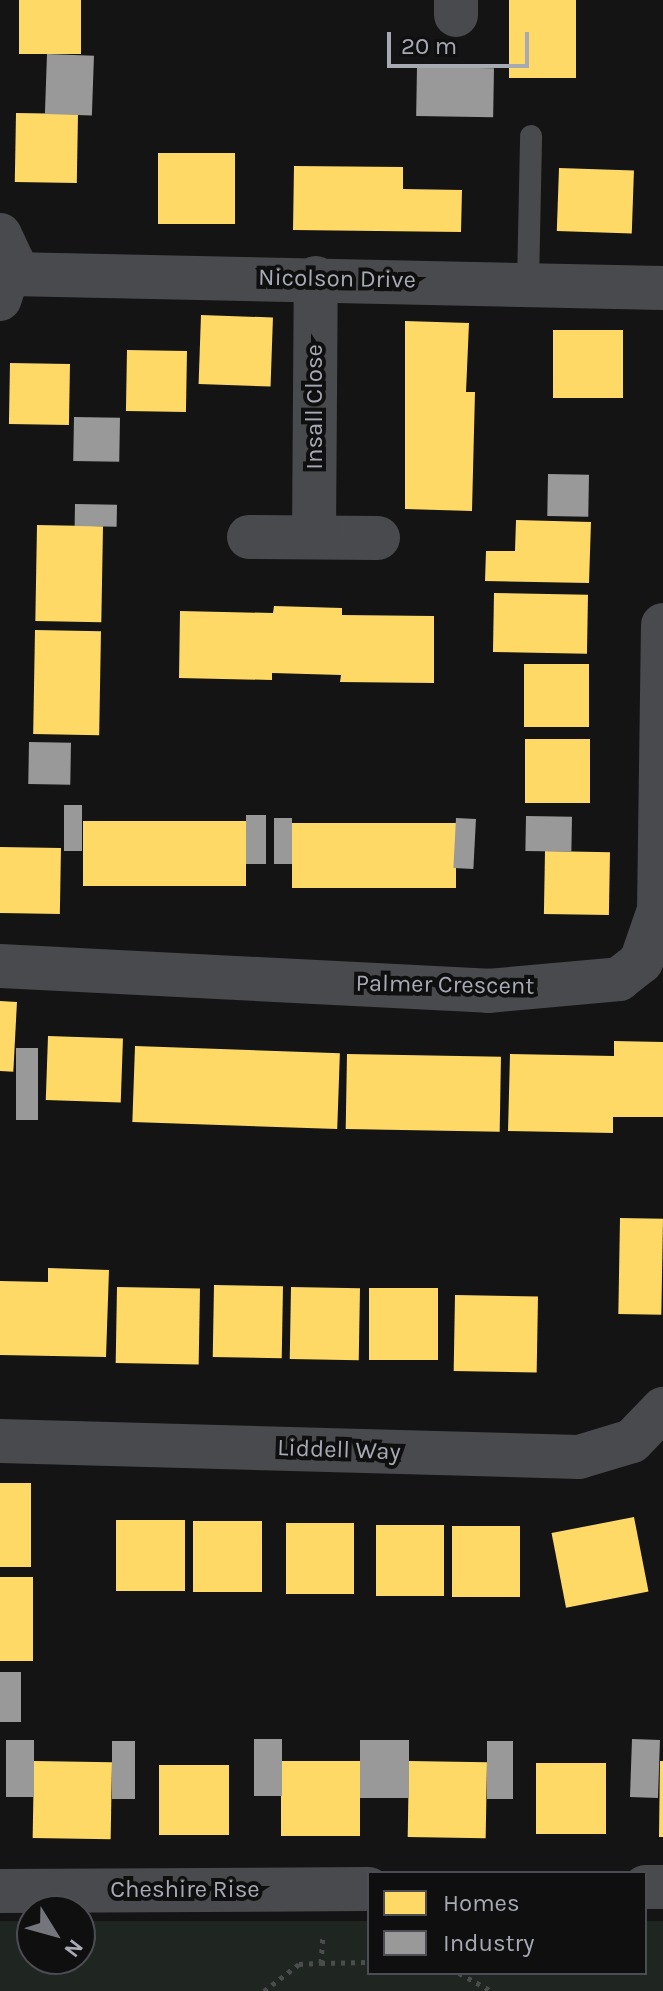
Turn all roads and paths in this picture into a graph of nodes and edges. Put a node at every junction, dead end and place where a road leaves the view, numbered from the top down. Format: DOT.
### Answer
graph roads {
  1 [pos="531,136"];
  2 [pos="4,269"];
  3 [pos="316,278"];
  4 [pos="528,284"];
  5 [pos="663,288"];
  6 [pos="249,537"];
  7 [pos="314,537"];
  8 [pos="378,538"];
  9 [pos="663,625"];
  10 [pos="0,966"];
  11 [pos="663,1409"];
  12 [pos="0,1441"];
  13 [pos="325,1889"];
  14 [pos="367,1889"];
  15 [pos="0,1891"];
  16 [pos="367,1962"];
  17 [pos="321,1963"];
  18 [pos="463,1975"];
  19 [pos="264,1991"];
  20 [pos="491,1991"];
  1 -- 4 [label="lane"];
  2 -- 3 [label="street, Nicolson Drive"];
  3 -- 4 [label="street, Nicolson Drive"];
  3 -- 7 [label="street, Insall Close"];
  4 -- 5 [label="street, Nicolson Drive"];
  6 -- 7 [label="street"];
  7 -- 8 [label="street"];
  9 -- 10 [label="street, Palmer Crescent"];
  11 -- 12 [label="street, Liddell Way"];
  13 -- 14 [label="street, Cheshire Rise"];
  13 -- 15 [label="street, Cheshire Rise"];
  13 -- 17 [label="path"];
  16 -- 17 [label="path"];
  17 -- 19 [label="path"];
  18 -- 20 [label="path"];
}
